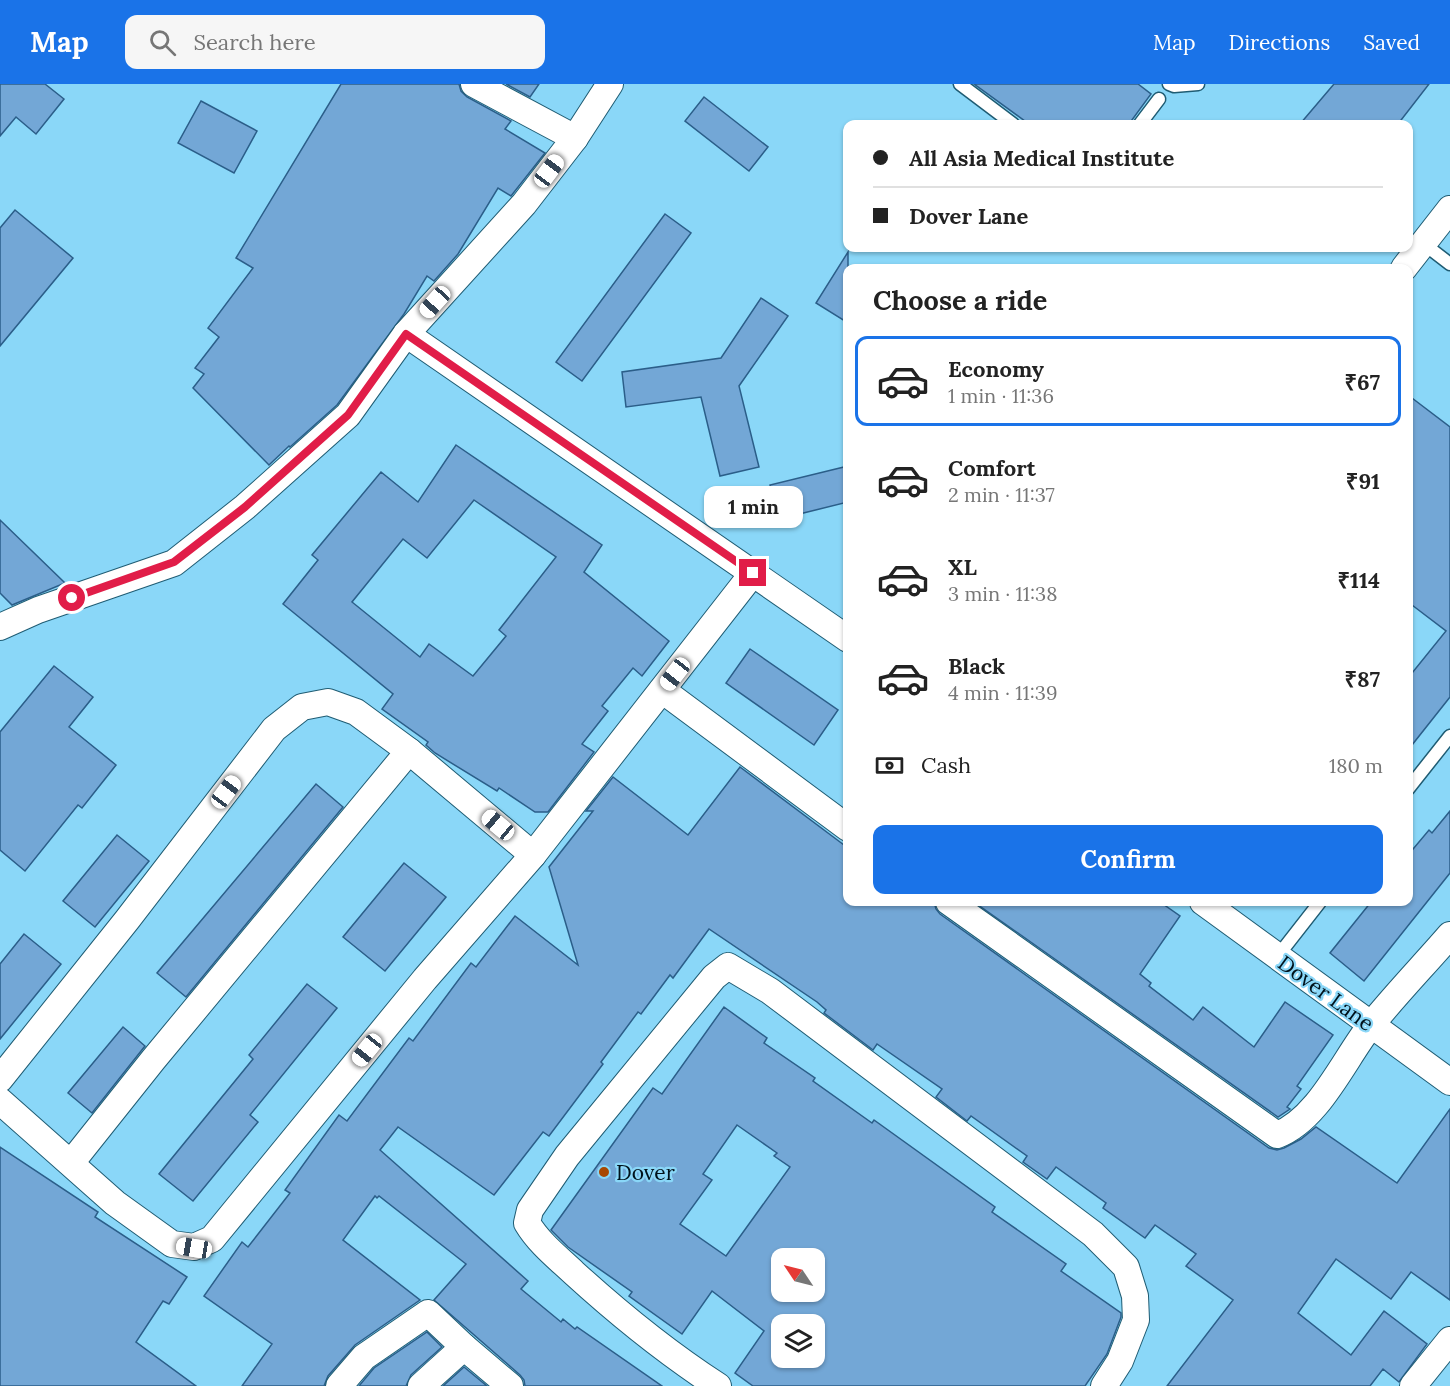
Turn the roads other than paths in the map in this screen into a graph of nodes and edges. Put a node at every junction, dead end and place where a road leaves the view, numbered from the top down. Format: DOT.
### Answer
graph roads {
  1 [pos="474,84"];
  2 [pos="610,84"];
  3 [pos="960,84"];
  4 [pos="1168,84"];
  5 [pos="1198,84"];
  6 [pos="1159,99"];
  7 [pos="1009,120"];
  8 [pos="1143,120"];
  9 [pos="575,138"];
  10 [pos="1450,208"];
  11 [pos="1424,244"];
  12 [pos="1407,264"];
  13 [pos="1450,264"];
  14 [pos="406,334"];
  15 [pos="753,573"];
  16 [pos="0,627"];
  17 [pos="843,636"];
  18 [pos="663,690"];
  19 [pos="1450,736"];
  20 [pos="408,750"];
  21 [pos="1413,783"];
  22 [pos="843,824"];
  23 [pos="533,855"];
  24 [pos="955,906"];
  25 [pos="1208,906"];
  26 [pos="1317,906"];
  27 [pos="1450,935"];
  28 [pos="1277,957"];
  29 [pos="1370,1026"];
  30 [pos="0,1079"];
  31 [pos="1450,1082"];
  32 [pos="0,1101"];
  33 [pos="71,1163"];
  34 [pos="1450,1340"];
  35 [pos="464,1347"];
  36 [pos="339,1386"];
  37 [pos="421,1386"];
  38 [pos="510,1386"];
  39 [pos="718,1386"];
  40 [pos="1104,1386"];
  41 [pos="1413,1386"];
  1 -- 9 [label="street"];
  2 -- 9 [label="street"];
  3 -- 7 [label="lane"];
  4 -- 5 [label="lane"];
  6 -- 8 [label="lane"];
  9 -- 14 [label="street"];
  10 -- 11 [label="street"];
  11 -- 12 [label="street"];
  11 -- 13 [label="lane"];
  14 -- 15 [label="street"];
  14 -- 16 [label="street"];
  15 -- 17 [label="street"];
  15 -- 18 [label="street"];
  18 -- 22 [label="street"];
  18 -- 23 [label="street"];
  19 -- 21 [label="lane"];
  20 -- 23 [label="street"];
  20 -- 30 [label="street"];
  20 -- 33 [label="street"];
  23 -- 33 [label="street"];
  24 -- 29 [label="street"];
  25 -- 28 [label="street, Dover Lane"];
  26 -- 28 [label="lane"];
  27 -- 29 [label="street"];
  28 -- 29 [label="street, Dover Lane"];
  29 -- 31 [label="street, Dover Lane"];
  32 -- 33 [label="street"];
  34 -- 41 [label="street"];
  35 -- 36 [label="street"];
  35 -- 37 [label="street"];
  35 -- 38 [label="street"];
  39 -- 40 [label="street"];
}
